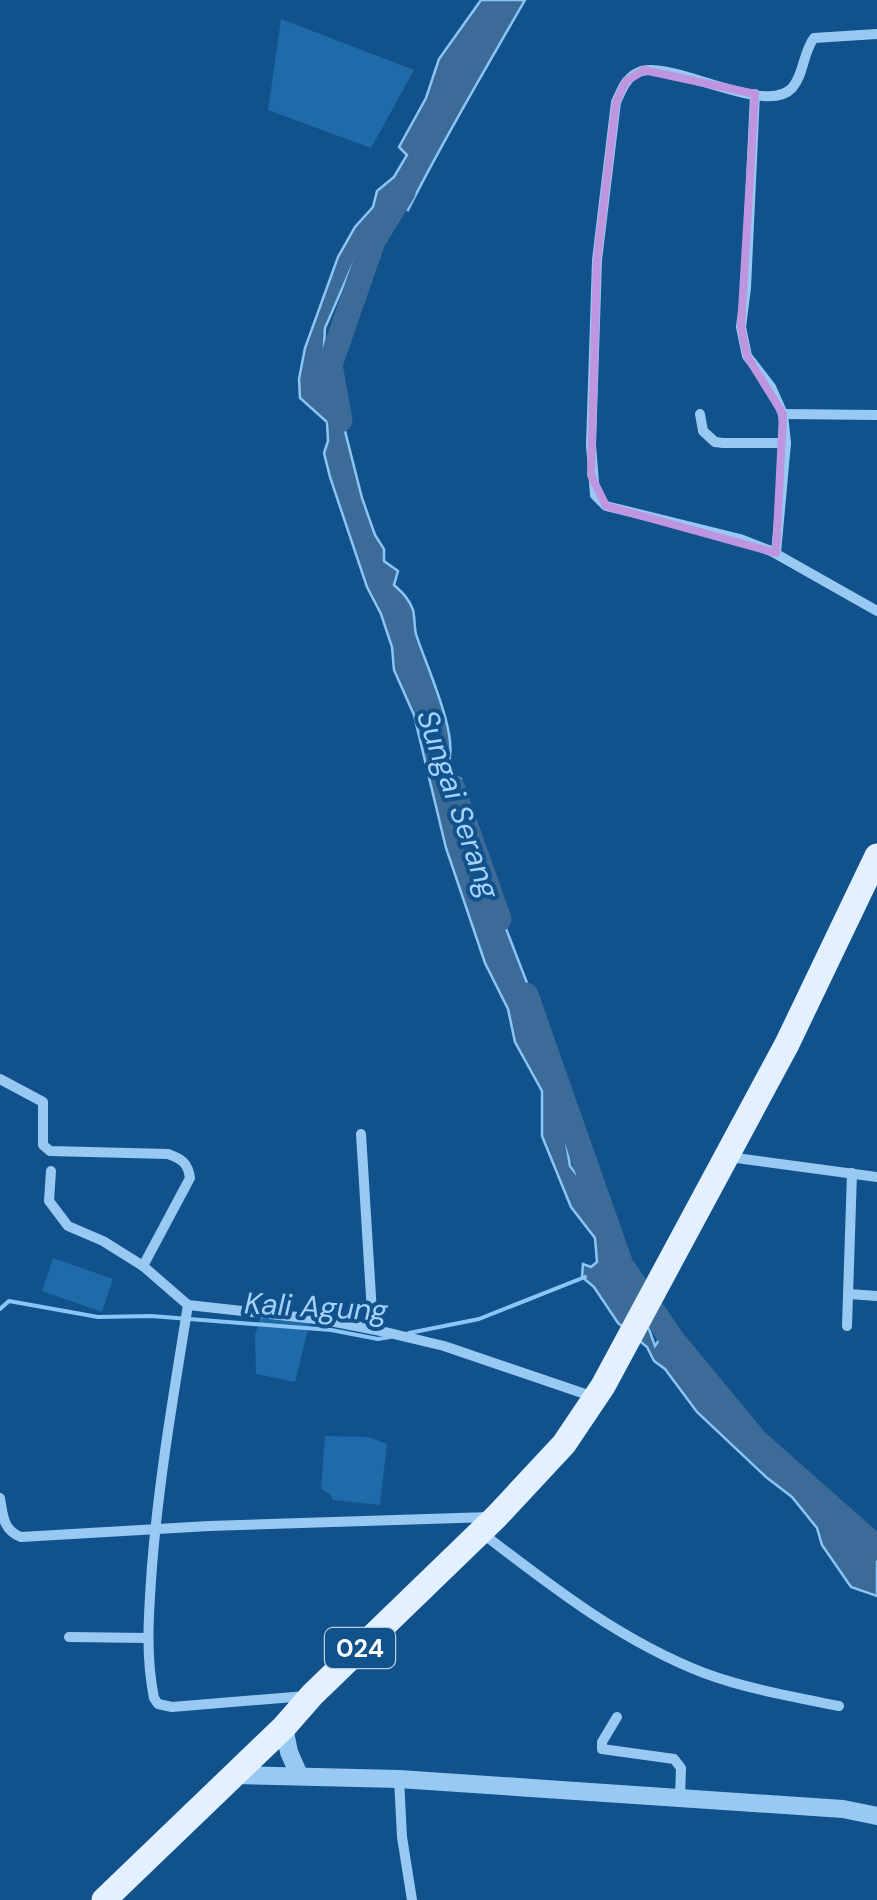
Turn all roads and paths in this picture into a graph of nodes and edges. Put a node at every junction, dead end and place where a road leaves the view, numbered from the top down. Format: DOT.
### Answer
graph roads {
  1 [pos="877,34"];
  2 [pos="754,94"];
  3 [pos="700,414"];
  4 [pos="783,414"];
  5 [pos="877,415"];
  6 [pos="786,443"];
  7 [pos="776,553"];
  8 [pos="877,612"];
  9 [pos="877,856"];
  10 [pos="0,1079"];
  11 [pos="361,1134"];
  12 [pos="726,1156"];
  13 [pos="50,1172"];
  14 [pos="852,1174"];
  15 [pos="877,1177"];
  16 [pos="143,1266"];
  17 [pos="849,1294"];
  18 [pos="877,1296"];
  19 [pos="188,1307"];
  20 [pos="847,1326"];
  21 [pos="377,1330"];
  22 [pos="599,1392"];
  23 [pos="0,1498"];
  24 [pos="488,1524"];
  25 [pos="155,1530"];
  26 [pos="68,1638"];
  27 [pos="147,1638"];
  28 [pos="312,1695"];
  29 [pos="839,1706"];
  30 [pos="617,1717"];
  31 [pos="284,1727"];
  32 [pos="234,1775"];
  33 [pos="299,1775"];
  34 [pos="399,1779"];
  35 [pos="680,1799"];
  36 [pos="877,1816"];
  37 [pos="104,1900"];
  38 [pos="412,1900"];
  1 -- 2 [label="street"];
  2 -- 4 [label="street"];
  2 -- 7 [label="street"];
  3 -- 6 [label="street"];
  4 -- 5 [label="street"];
  4 -- 6 [label="street"];
  6 -- 7 [label="street"];
  7 -- 8 [label="street"];
  9 -- 12 [label="main road, 024"];
  10 -- 16 [label="street"];
  11 -- 21 [label="street"];
  12 -- 14 [label="street"];
  12 -- 22 [label="main road, 024"];
  13 -- 16 [label="street"];
  14 -- 15 [label="street"];
  14 -- 17 [label="street"];
  16 -- 19 [label="street"];
  17 -- 18 [label="street"];
  17 -- 20 [label="street"];
  19 -- 21 [label="street"];
  19 -- 25 [label="street"];
  21 -- 22 [label="street"];
  22 -- 24 [label="main road, 024"];
  23 -- 25 [label="street"];
  24 -- 25 [label="street"];
  24 -- 28 [label="main road, 024"];
  24 -- 29 [label="street"];
  25 -- 27 [label="street"];
  26 -- 27 [label="street"];
  27 -- 28 [label="street"];
  28 -- 31 [label="main road, 024"];
  30 -- 35 [label="street"];
  31 -- 32 [label="main road, 024"];
  31 -- 33 [label="street"];
  32 -- 33 [label="street"];
  32 -- 37 [label="main road, 024"];
  33 -- 34 [label="street"];
  34 -- 35 [label="street"];
  34 -- 38 [label="street"];
  35 -- 36 [label="street"];
}
